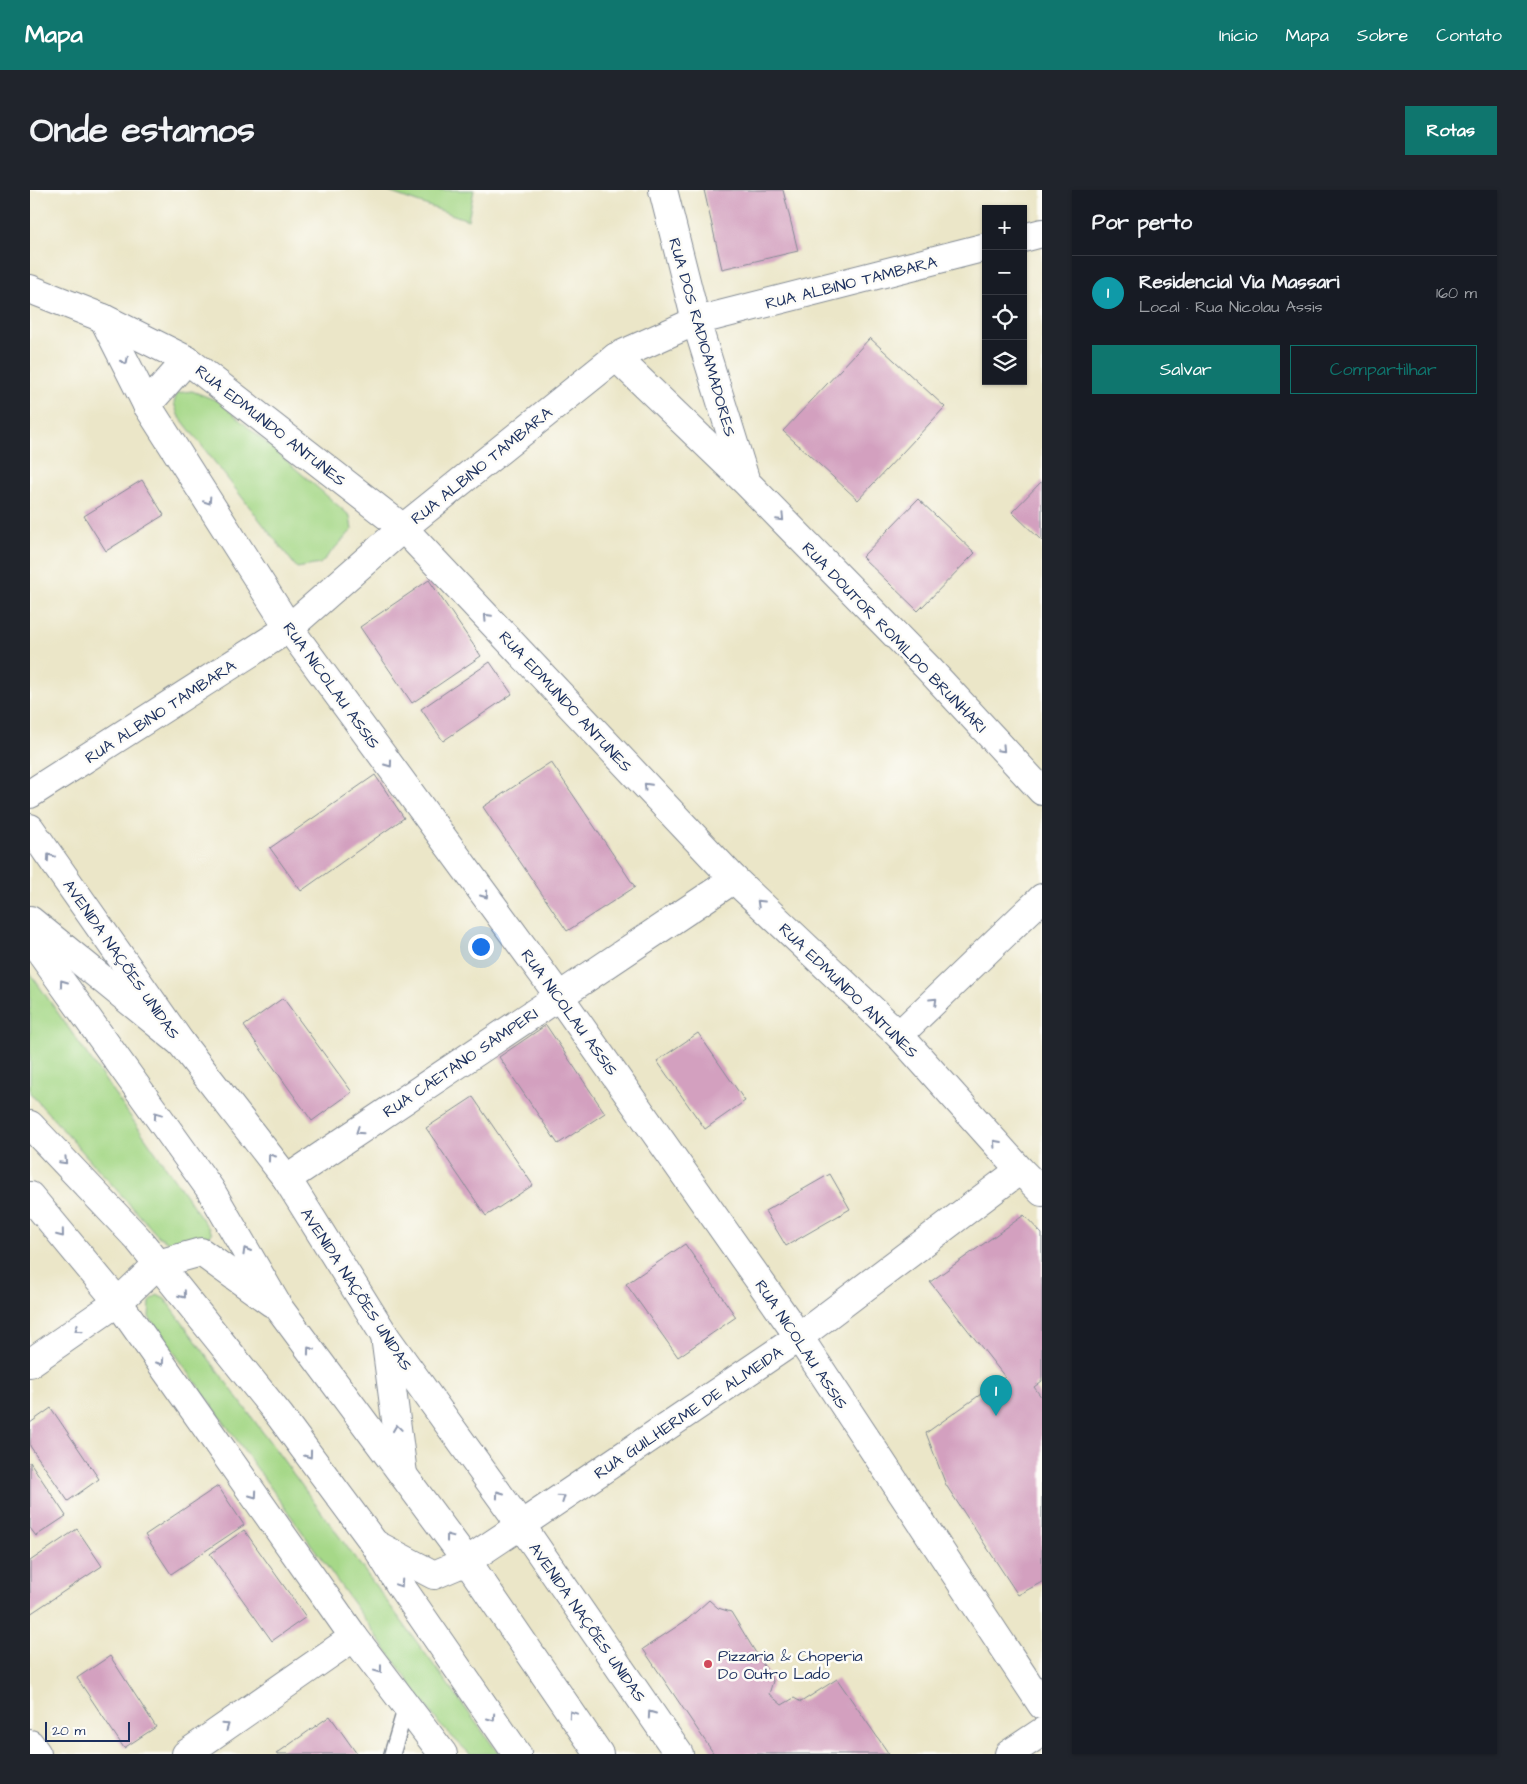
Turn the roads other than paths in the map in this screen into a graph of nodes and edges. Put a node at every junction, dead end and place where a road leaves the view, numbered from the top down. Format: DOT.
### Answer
graph roads {
  1 [pos="663,190"];
  2 [pos="1042,233"];
  3 [pos="1027,237"];
  4 [pos="982,248"];
  5 [pos="30,289"];
  6 [pos="103,318"];
  7 [pos="696,322"];
  8 [pos="616,357"];
  9 [pos="187,360"];
  10 [pos="147,405"];
  11 [pos="747,483"];
  12 [pos="403,528"];
  13 [pos="289,628"];
  14 [pos="1042,791"];
  15 [pos="30,794"];
  16 [pos="30,828"];
  17 [pos="734,879"];
  18 [pos="1042,898"];
  19 [pos="30,920"];
  20 [pos="30,938"];
  21 [pos="559,996"];
  22 [pos="899,1035"];
  23 [pos="182,1043"];
  24 [pos="30,1126"];
  25 [pos="1020,1170"];
  26 [pos="287,1179"];
  27 [pos="1042,1192"];
  28 [pos="30,1196"];
  29 [pos="158,1264"];
  30 [pos="118,1302"];
  31 [pos="280,1308"];
  32 [pos="384,1336"];
  33 [pos="799,1338"];
  34 [pos="30,1363"];
  35 [pos="403,1476"];
  36 [pos="521,1526"];
  37 [pos="374,1544"];
  38 [pos="467,1561"];
  39 [pos="354,1637"];
  40 [pos="1042,1705"];
  41 [pos="406,1707"];
  42 [pos="1042,1732"];
  43 [pos="30,1744"];
  44 [pos="37,1754"];
  45 [pos="186,1754"];
  46 [pos="392,1754"];
  47 [pos="443,1754"];
  48 [pos="517,1754"];
  49 [pos="599,1754"];
  50 [pos="679,1754"];
  51 [pos="1009,1754"];
  1 -- 7 [label="street, RUA DOS RADIOAMADORES"];
  2 -- 3 [label="street"];
  4 -- 7 [label="street, RUA ALBINO TAMBARA"];
  5 -- 6 [label="street, RUA EDMUNDO ANTUNES"];
  6 -- 9 [label="street, RUA EDMUNDO ANTUNES"];
  6 -- 10 [label="street, RUA NICOLAU ASSIS, one-way"];
  7 -- 8 [label="street, RUA ALBINO TAMBARA"];
  7 -- 11 [label="street, RUA DOS RADIOAMADORES"];
  8 -- 11 [label="street, RUA DOUTOR ROMILDO BRUNHARI"];
  8 -- 12 [label="street, RUA ALBINO TAMBARA"];
  9 -- 10 [label="street"];
  9 -- 12 [label="street, RUA EDMUNDO ANTUNES"];
  10 -- 13 [label="street, RUA NICOLAU ASSIS, one-way"];
  11 -- 14 [label="street, RUA DOUTOR ROMILDO BRUNHARI, one-way"];
  12 -- 13 [label="street, RUA ALBINO TAMBARA"];
  17 -- 12 [label="street, RUA EDMUNDO ANTUNES, one-way"];
  13 -- 15 [label="street, RUA ALBINO TAMBARA"];
  13 -- 21 [label="street, RUA NICOLAU ASSIS, one-way"];
  23 -- 16 [label="street, AVENIDA NAÇÕES UNIDAS, one-way"];
  17 -- 21 [label="street, RUA CAETANO SAMPERI"];
  22 -- 17 [label="street, RUA EDMUNDO ANTUNES, one-way"];
  22 -- 18 [label="street, one-way"];
  19 -- 23 [label="street"];
  31 -- 20 [label="street, one-way"];
  21 -- 26 [label="street, RUA CAETANO SAMPERI, one-way"];
  21 -- 33 [label="street, RUA NICOLAU ASSIS"];
  25 -- 22 [label="street, RUA EDMUNDO ANTUNES, one-way"];
  26 -- 23 [label="street, AVENIDA NAÇÕES UNIDAS, one-way"];
  24 -- 29 [label="street, one-way"];
  25 -- 27 [label="street, RUA EDMUNDO ANTUNES"];
  25 -- 33 [label="street, RUA GUILHERME DE ALMEIDA"];
  26 -- 32 [label="street, AVENIDA NAÇÕES UNIDAS"];
  28 -- 30 [label="street, one-way"];
  29 -- 30 [label="street"];
  29 -- 31 [label="street"];
  29 -- 37 [label="street, one-way"];
  30 -- 34 [label="street, one-way"];
  30 -- 39 [label="street, one-way"];
  35 -- 31 [label="street, one-way"];
  35 -- 32 [label="street, one-way"];
  36 -- 32 [label="street, AVENIDA NAÇÕES UNIDAS, one-way"];
  36 -- 33 [label="street, RUA GUILHERME DE ALMEIDA, one-way"];
  33 -- 40 [label="street, RUA NICOLAU ASSIS"];
  38 -- 35 [label="street, one-way"];
  36 -- 38 [label="street, RUA GUILHERME DE ALMEIDA"];
  50 -- 36 [label="street, AVENIDA NAÇÕES UNIDAS, one-way"];
  37 -- 38 [label="street, RUA GUILHERME DE ALMEIDA"];
  37 -- 48 [label="street, one-way"];
  49 -- 38 [label="street, one-way"];
  39 -- 41 [label="street, one-way"];
  45 -- 39 [label="street, one-way"];
  41 -- 46 [label="lane"];
  41 -- 47 [label="street"];
  42 -- 51 [label="street"];
  43 -- 44 [label="street"];
}
